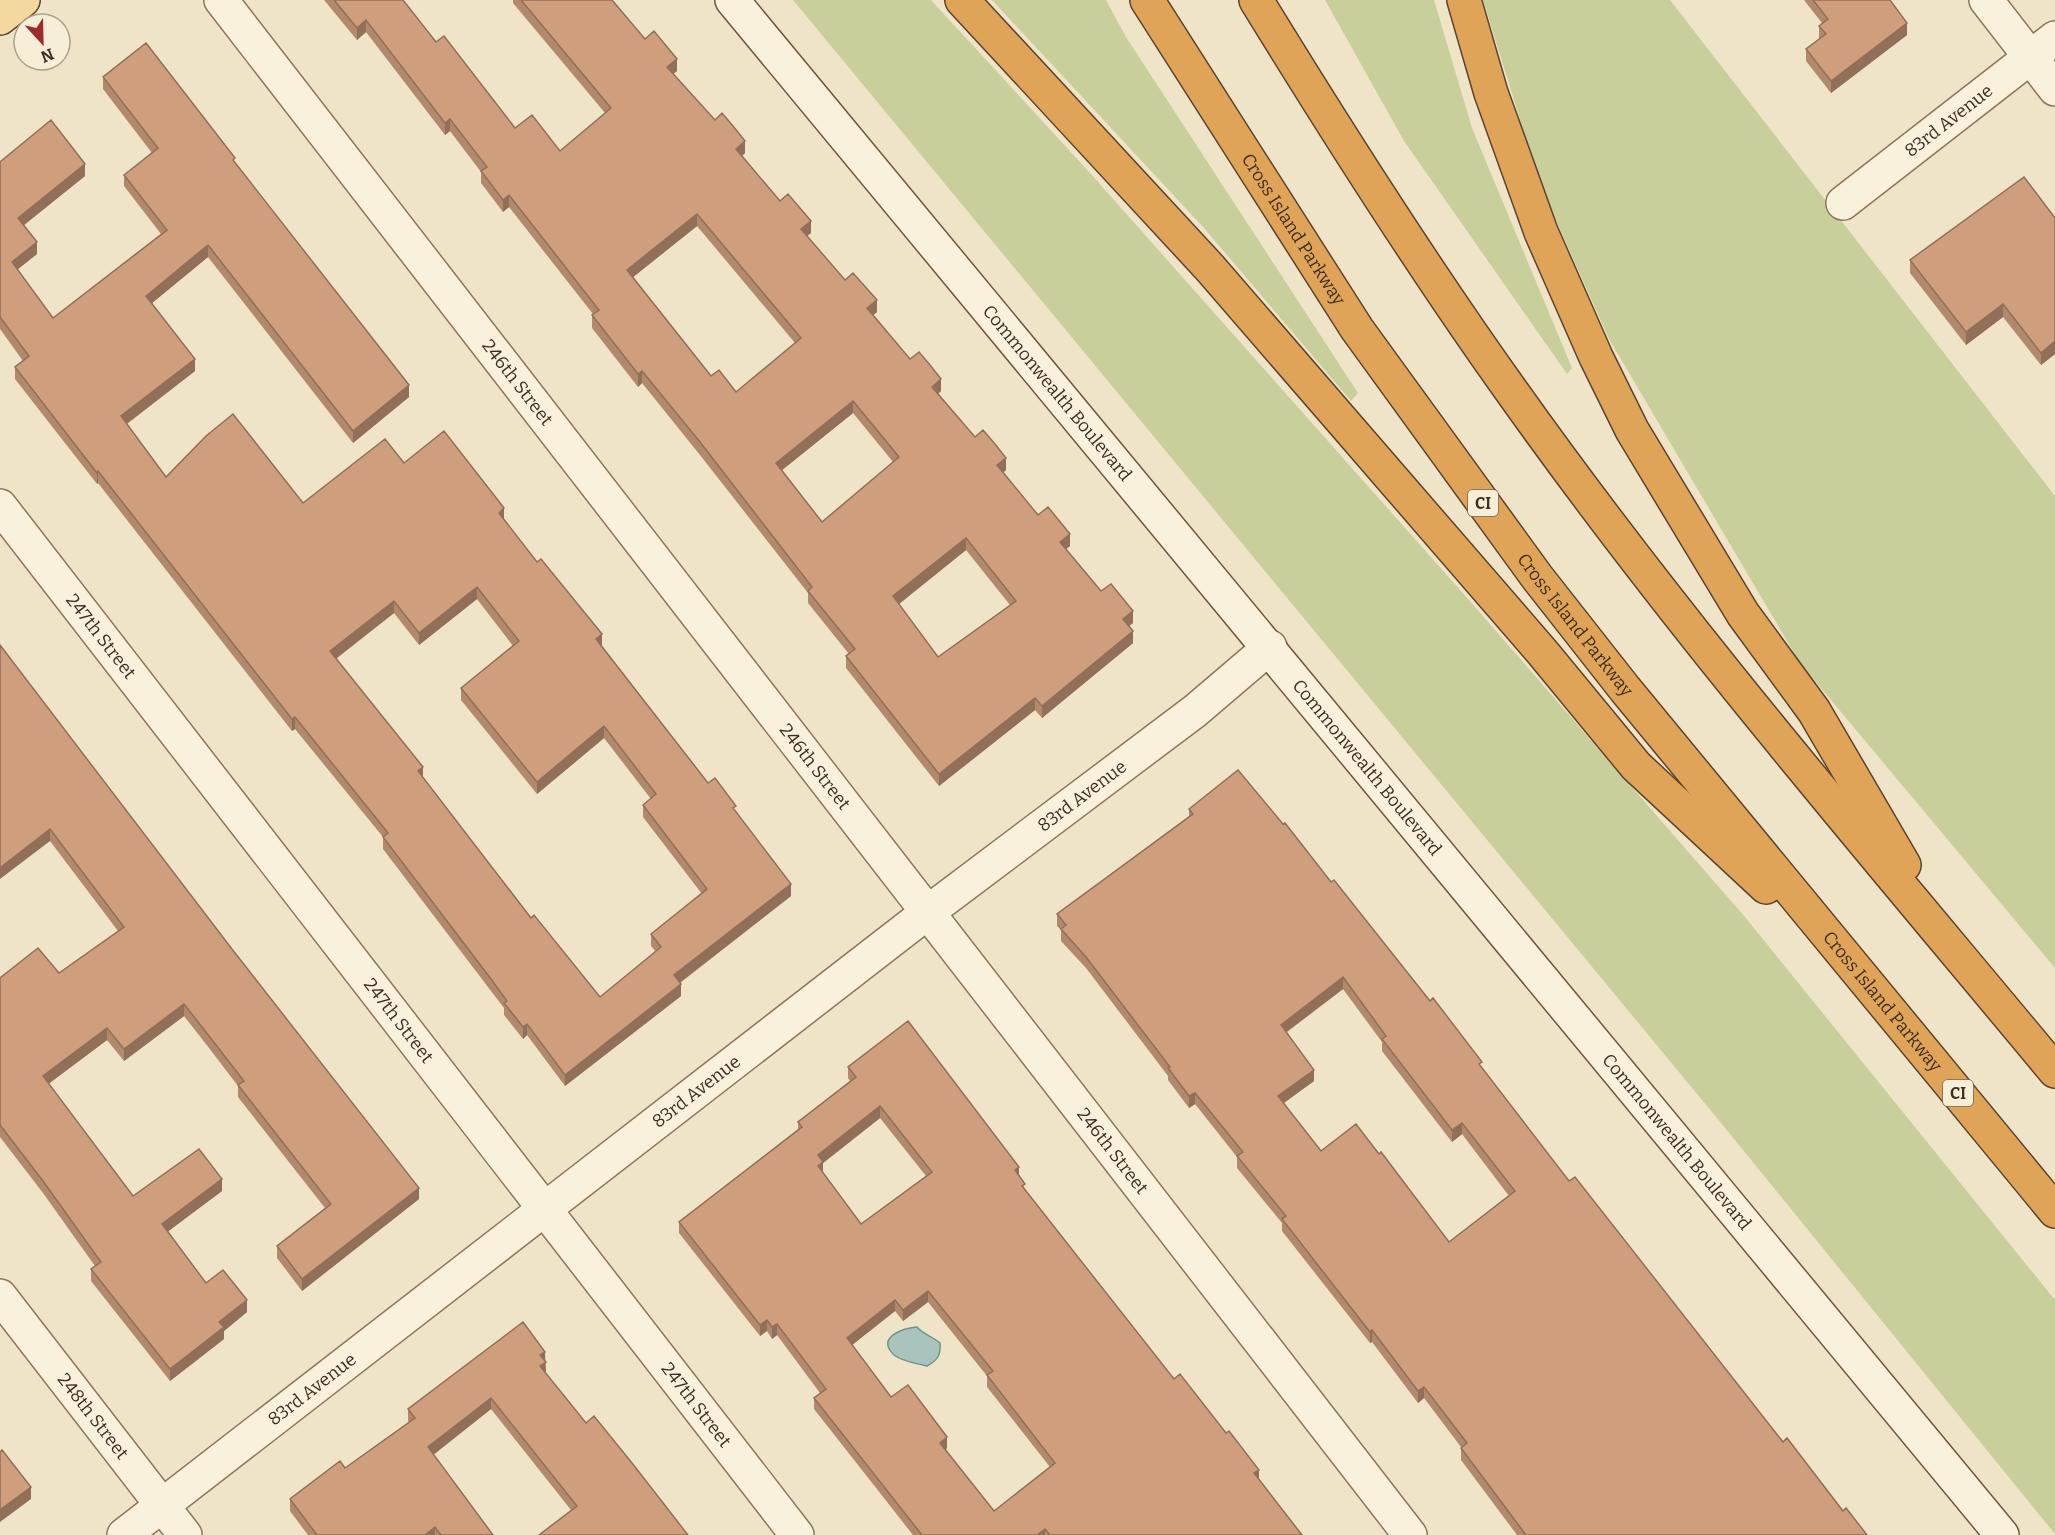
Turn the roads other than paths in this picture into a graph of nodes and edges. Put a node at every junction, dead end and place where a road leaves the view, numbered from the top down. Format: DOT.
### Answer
graph roads {
  1 [pos="23,0"];
  2 [pos="221,0"];
  3 [pos="732,0"];
  4 [pos="962,0"];
  5 [pos="1147,0"];
  6 [pos="1256,0"];
  7 [pos="1464,0"];
  8 [pos="1986,0"];
  9 [pos="0,18"];
  10 [pos="2043,48"];
  11 [pos="2055,89"];
  12 [pos="1843,203"];
  13 [pos="0,506"];
  14 [pos="1270,647"];
  15 [pos="928,912"];
  16 [pos="1955,950"];
  17 [pos="1861,975"];
  18 [pos="2055,1071"];
  19 [pos="545,1209"];
  20 [pos="2055,1211"];
  21 [pos="0,1296"];
  22 [pos="162,1505"];
  23 [pos="124,1535"];
  24 [pos="185,1535"];
  25 [pos="797,1535"];
  26 [pos="1410,1535"];
  27 [pos="2002,1535"];
  1 -- 9 [label="main road"];
  2 -- 15 [label="street, 246th Street"];
  3 -- 14 [label="street, Commonwealth Boulevard"];
  4 -- 17 [label="highway"];
  5 -- 17 [label="highway, Cross Island Parkway / CI"];
  6 -- 16 [label="highway"];
  7 -- 16 [label="highway"];
  8 -- 10 [label="street"];
  10 -- 11 [label="street"];
  10 -- 12 [label="street, 83rd Avenue"];
  13 -- 19 [label="street, 247th Street"];
  14 -- 15 [label="street, 83rd Avenue"];
  14 -- 27 [label="street, Commonwealth Boulevard"];
  15 -- 19 [label="street, 83rd Avenue"];
  15 -- 26 [label="street, 246th Street"];
  16 -- 18 [label="highway"];
  17 -- 20 [label="highway, Cross Island Parkway / CI"];
  19 -- 22 [label="street, 83rd Avenue"];
  19 -- 25 [label="street, 247th Street"];
  21 -- 22 [label="street, 248th Street"];
  22 -- 23 [label="street, 83rd Avenue"];
  22 -- 24 [label="street, 248th Street"];
}
